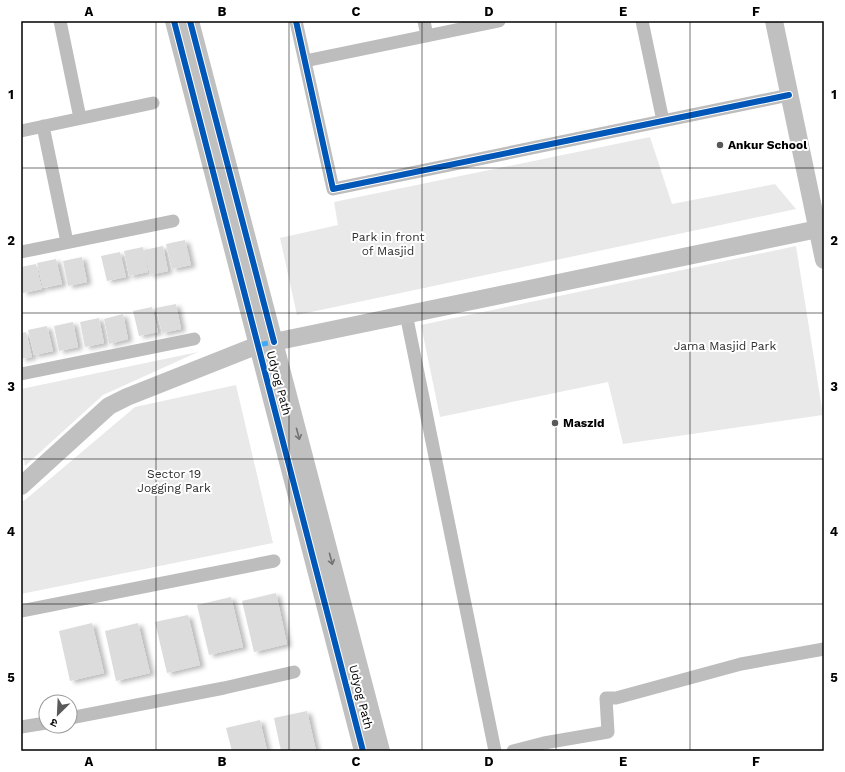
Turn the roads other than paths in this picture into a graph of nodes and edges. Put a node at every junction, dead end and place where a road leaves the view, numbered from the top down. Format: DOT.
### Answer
graph roads {
  1 [pos="60,21"];
  2 [pos="174,21"];
  3 [pos="190,21"];
  4 [pos="296,21"];
  5 [pos="424,21"];
  6 [pos="499,21"];
  7 [pos="642,21"];
  8 [pos="774,21"];
  9 [pos="427,36"];
  10 [pos="305,61"];
  11 [pos="789,95"];
  12 [pos="153,103"];
  13 [pos="80,118"];
  14 [pos="663,121"];
  15 [pos="43,126"];
  16 [pos="21,131"];
  17 [pos="173,221"];
  18 [pos="818,229"];
  19 [pos="67,242"];
  20 [pos="21,252"];
  21 [pos="824,260"];
  22 [pos="406,314"];
  23 [pos="194,339"];
  24 [pos="266,343"];
  25 [pos="21,374"];
  26 [pos="21,486"];
  27 [pos="274,561"];
  28 [pos="21,611"];
  29 [pos="824,649"];
  30 [pos="294,672"];
  31 [pos="78,716"];
  32 [pos="38,724"];
  33 [pos="21,727"];
  34 [pos="363,751"];
  35 [pos="381,751"];
  36 [pos="495,751"];
  37 [pos="513,751"];
  1 -- 13 [label="street"];
  2 -- 24 [label="main road, Udyog Path"];
  3 -- 24 [label="main road, Udyog Path"];
  4 -- 10 [label="street"];
  5 -- 9 [label="street"];
  6 -- 9 [label="street"];
  7 -- 14 [label="street"];
  8 -- 11 [label="main road"];
  9 -- 10 [label="street"];
  10 -- 14 [label="street"];
  11 -- 14 [label="street"];
  11 -- 18 [label="main road"];
  12 -- 13 [label="street"];
  13 -- 15 [label="street"];
  15 -- 16 [label="street"];
  15 -- 19 [label="street"];
  17 -- 19 [label="street"];
  18 -- 21 [label="main road"];
  18 -- 22 [label="main road"];
  19 -- 20 [label="street"];
  22 -- 24 [label="main road"];
  22 -- 36 [label="street"];
  23 -- 25 [label="street"];
  24 -- 26 [label="main road"];
  24 -- 34 [label="main road, Udyog Path"];
  24 -- 35 [label="main road, Udyog Path, one-way"];
  27 -- 28 [label="street"];
  29 -- 37 [label="street"];
  30 -- 31 [label="street"];
  32 -- 33 [label="street"];
}
